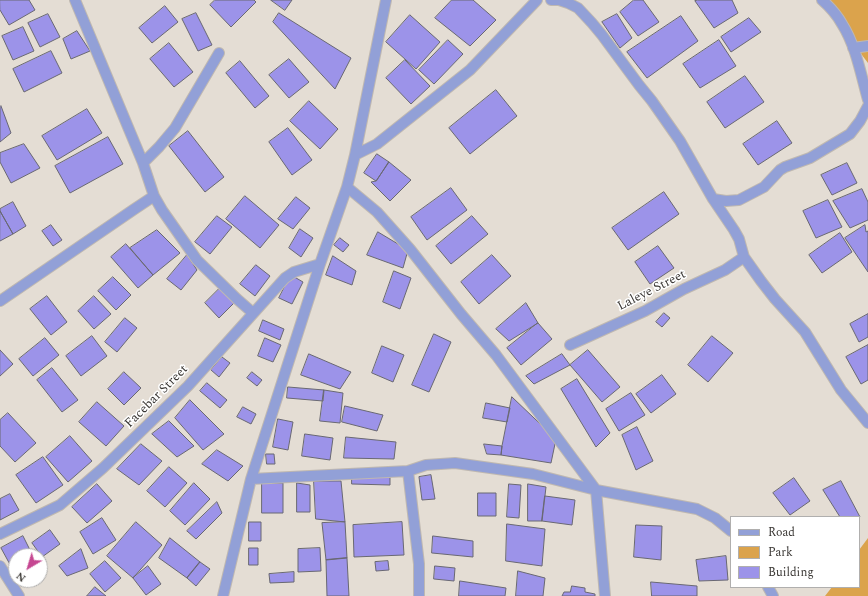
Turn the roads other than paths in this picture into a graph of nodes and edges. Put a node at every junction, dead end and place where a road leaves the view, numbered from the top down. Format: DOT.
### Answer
graph roads {
  1 [pos="75,0"];
  2 [pos="386,0"];
  3 [pos="537,0"];
  4 [pos="552,0"];
  5 [pos="822,0"];
  6 [pos="868,46"];
  7 [pos="853,48"];
  8 [pos="219,53"];
  9 [pos="868,100"];
  10 [pos="868,106"];
  11 [pos="355,155"];
  12 [pos="142,163"];
  13 [pos="347,187"];
  14 [pos="154,196"];
  15 [pos="713,199"];
  16 [pos="744,257"];
  17 [pos="320,264"];
  18 [pos="0,301"];
  19 [pos="253,313"];
  20 [pos="570,345"];
  21 [pos="868,423"];
  22 [pos="408,471"];
  23 [pos="251,479"];
  24 [pos="596,490"];
  25 [pos="730,530"];
  26 [pos="0,534"];
  27 [pos="0,566"];
  28 [pos="19,596"];
  29 [pos="223,596"];
  30 [pos="419,596"];
  31 [pos="605,596"];
  1 -- 12 [label="street"];
  2 -- 11 [label="street"];
  3 -- 11 [label="street"];
  4 -- 15 [label="street"];
  5 -- 7 [label="street"];
  6 -- 7 [label="street"];
  7 -- 9 [label="street"];
  8 -- 12 [label="street"];
  10 -- 15 [label="street"];
  11 -- 13 [label="street"];
  12 -- 14 [label="street"];
  13 -- 17 [label="street"];
  13 -- 24 [label="street"];
  14 -- 18 [label="street"];
  14 -- 19 [label="street"];
  15 -- 16 [label="street"];
  16 -- 20 [label="street, Laleye Street"];
  16 -- 21 [label="street"];
  17 -- 19 [label="street, Facebar Street"];
  17 -- 23 [label="street"];
  19 -- 26 [label="street, Facebar Street"];
  22 -- 23 [label="street"];
  22 -- 24 [label="street"];
  22 -- 30 [label="street"];
  23 -- 29 [label="street"];
  24 -- 25 [label="street"];
  24 -- 31 [label="street"];
  27 -- 28 [label="street"];
}
